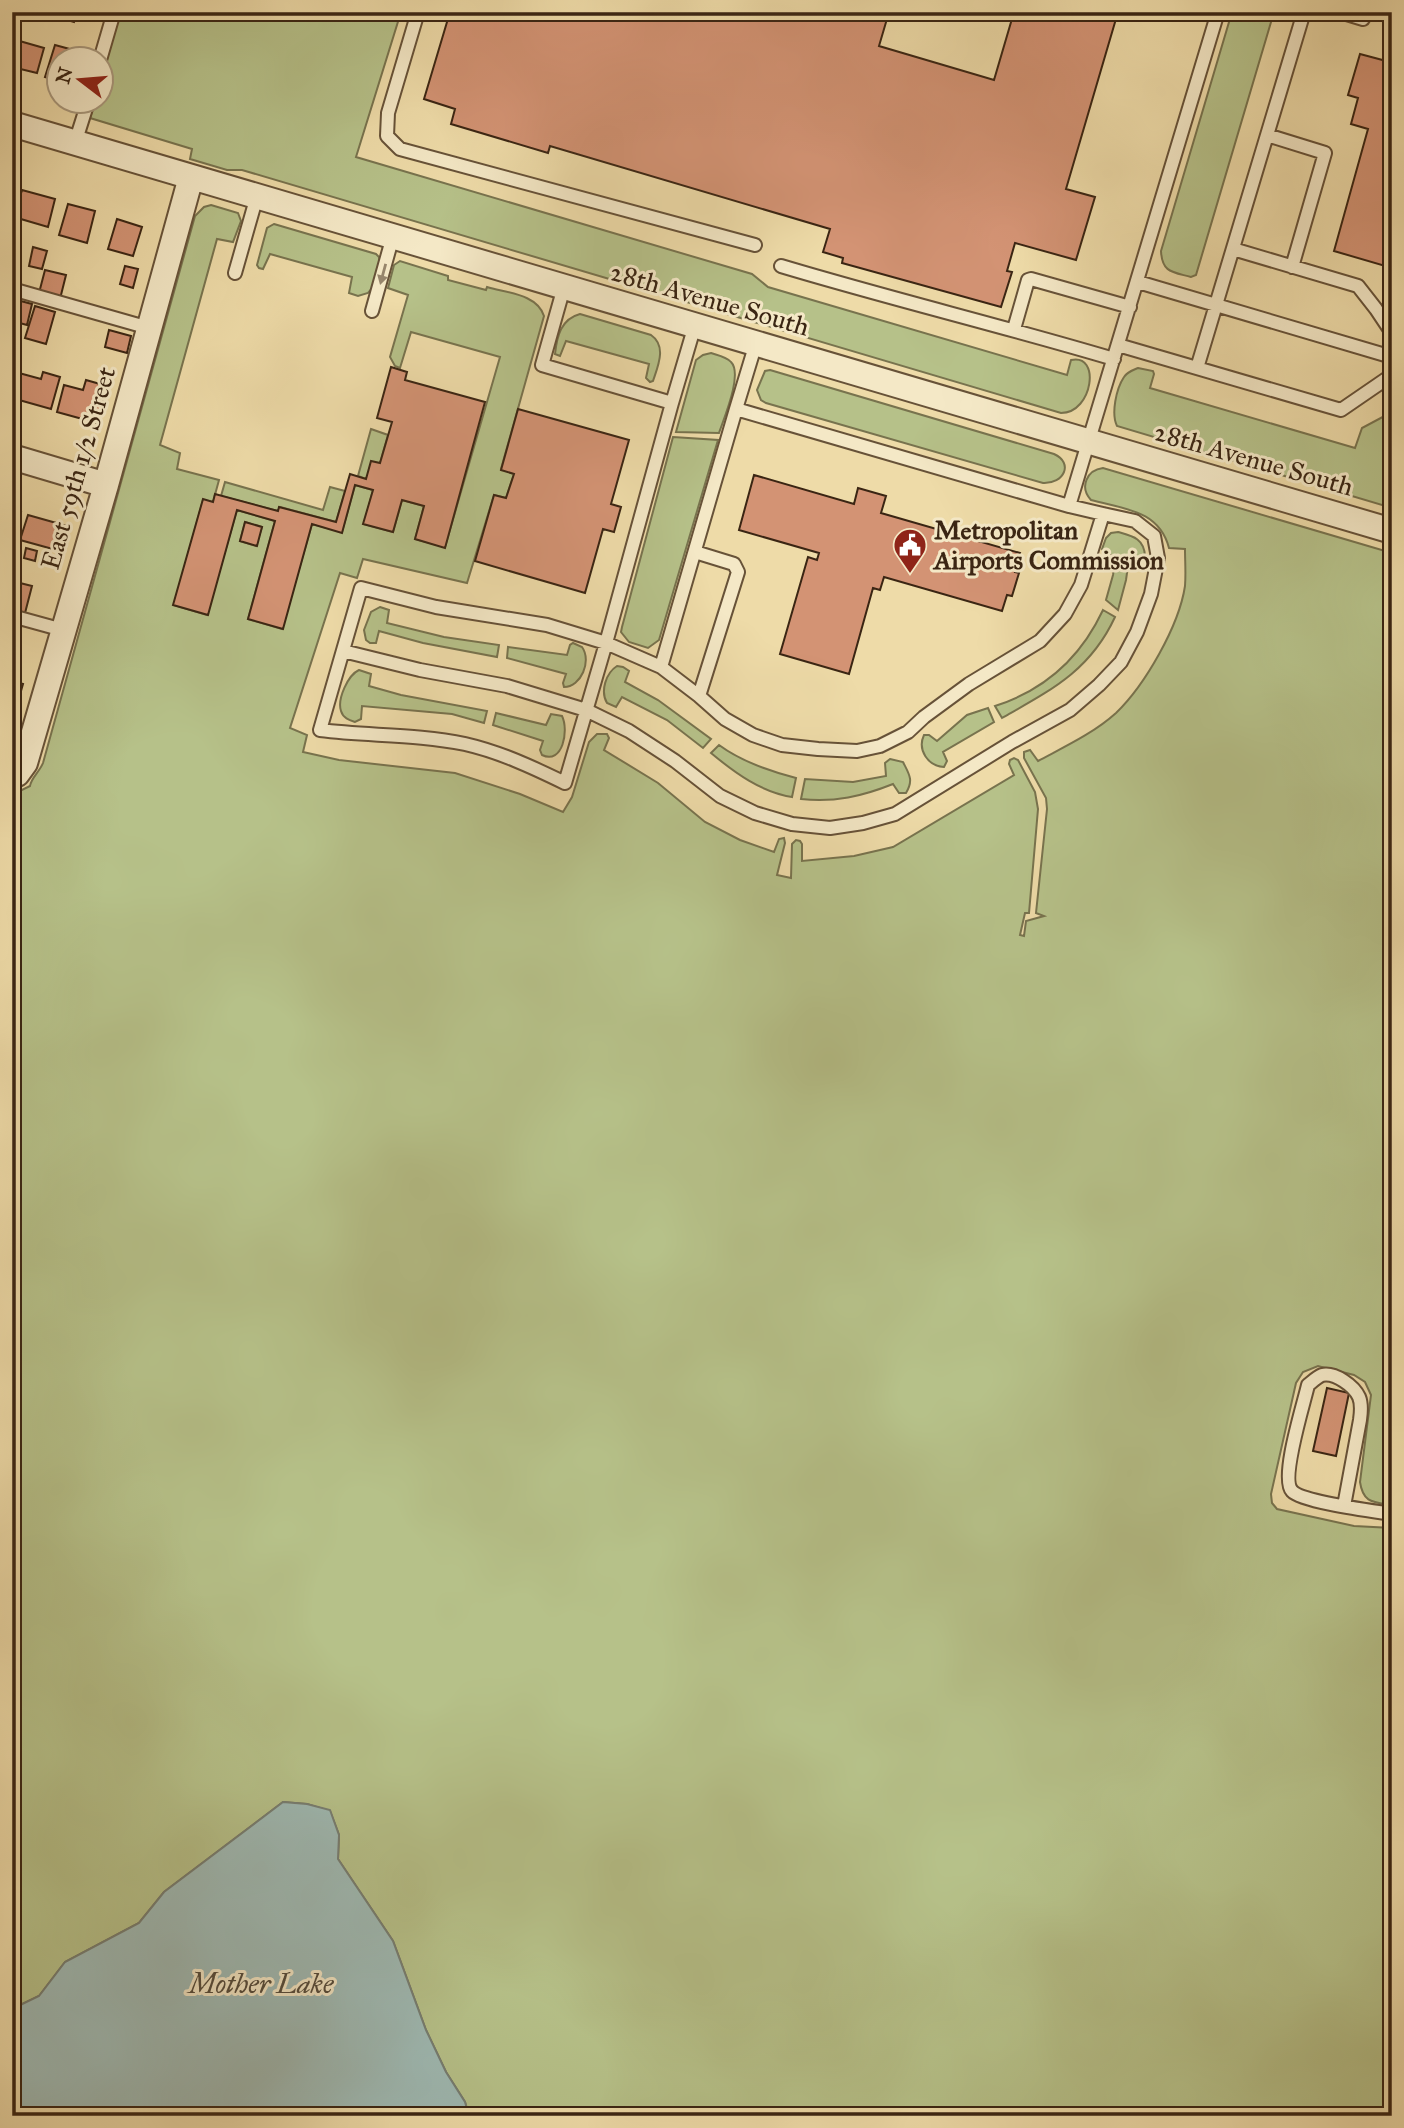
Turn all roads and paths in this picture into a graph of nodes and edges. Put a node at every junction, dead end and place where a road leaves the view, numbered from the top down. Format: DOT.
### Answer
graph roads {
  1 [pos="114,12"];
  2 [pos="418,12"];
  3 [pos="1218,12"];
  4 [pos="1304,12"];
  5 [pos="1340,12"];
  6 [pos="1366,12"];
  7 [pos="104,46"];
  8 [pos="84,116"];
  9 [pos="12,124"];
  10 [pos="1267,135"];
  11 [pos="75,143"];
  12 [pos="191,177"];
  13 [pos="257,196"];
  14 [pos="393,236"];
  15 [pos="755,246"];
  16 [pos="1233,249"];
  17 [pos="781,266"];
  18 [pos="1292,267"];
  19 [pos="235,273"];
  20 [pos="1138,282"];
  21 [pos="564,287"];
  22 [pos="12,289"];
  23 [pos="1216,304"];
  24 [pos="1130,307"];
  25 [pos="372,312"];
  26 [pos="695,325"];
  27 [pos="149,328"];
  28 [pos="1014,329"];
  29 [pos="1392,332"];
  30 [pos="756,343"];
  31 [pos="1118,345"];
  32 [pos="1392,356"];
  33 [pos="1114,359"];
  34 [pos="1197,368"];
  35 [pos="1392,375"];
  36 [pos="672,403"];
  37 [pos="736,409"];
  38 [pos="1088,442"];
  39 [pos="12,457"];
  40 [pos="106,485"];
  41 [pos="1069,506"];
  42 [pos="1103,514"];
  43 [pos="1392,531"];
  44 [pos="695,552"];
  45 [pos="12,615"];
  46 [pos="63,630"];
  47 [pos="606,643"];
  48 [pos="343,651"];
  49 [pos="661,667"];
  50 [pos="699,696"];
  51 [pos="586,710"];
  52 [pos="15,774"];
  53 [pos="1344,1506"];
  54 [pos="1392,1514"];
  1 -- 7 [label="lane"];
  2 -- 15 [label="lane"];
  3 -- 20 [label="lane"];
  4 -- 10 [label="lane"];
  5 -- 6 [label="lane"];
  8 -- 11 [label="lane"];
  9 -- 11 [label="street, 28th Avenue South"];
  10 -- 16 [label="lane"];
  10 -- 18 [label="lane"];
  11 -- 12 [label="street, 28th Avenue South"];
  12 -- 13 [label="street, 28th Avenue South"];
  12 -- 27 [label="street, East 59th 1/2 Street"];
  13 -- 14 [label="street, 28th Avenue South"];
  13 -- 19 [label="lane"];
  14 -- 21 [label="street, 28th Avenue South"];
  14 -- 25 [label="lane, one-way"];
  16 -- 18 [label="lane"];
  16 -- 23 [label="lane"];
  17 -- 28 [label="lane"];
  18 -- 29 [label="lane"];
  20 -- 23 [label="lane"];
  20 -- 24 [label="lane"];
  21 -- 26 [label="street, 28th Avenue South"];
  21 -- 36 [label="lane"];
  22 -- 27 [label="lane"];
  23 -- 32 [label="lane"];
  23 -- 34 [label="lane"];
  24 -- 28 [label="lane"];
  24 -- 31 [label="lane"];
  26 -- 30 [label="street, 28th Avenue South"];
  26 -- 36 [label="lane"];
  27 -- 40 [label="street, East 59th 1/2 Street"];
  28 -- 33 [label="lane"];
  30 -- 37 [label="lane"];
  30 -- 38 [label="street, 28th Avenue South"];
  31 -- 33 [label="lane"];
  31 -- 34 [label="lane"];
  33 -- 38 [label="lane"];
  34 -- 35 [label="lane"];
  36 -- 47 [label="lane"];
  37 -- 41 [label="lane"];
  37 -- 44 [label="lane"];
  38 -- 41 [label="lane"];
  38 -- 43 [label="street, 28th Avenue South"];
  39 -- 40 [label="street"];
  40 -- 46 [label="street, East 59th 1/2 Street"];
  41 -- 42 [label="lane"];
  42 -- 50 [label="lane"];
  42 -- 51 [label="lane"];
  44 -- 49 [label="lane"];
  44 -- 50 [label="lane"];
  45 -- 46 [label="lane"];
  46 -- 52 [label="street, East 59th 1/2 Street"];
  47 -- 48 [label="lane"];
  47 -- 49 [label="lane"];
  47 -- 51 [label="lane"];
  48 -- 51 [label="lane"];
  48 -- 51 [label="lane"];
  49 -- 50 [label="lane"];
  53 -- 53 [label="lane"];
  53 -- 54 [label="lane"];
}
